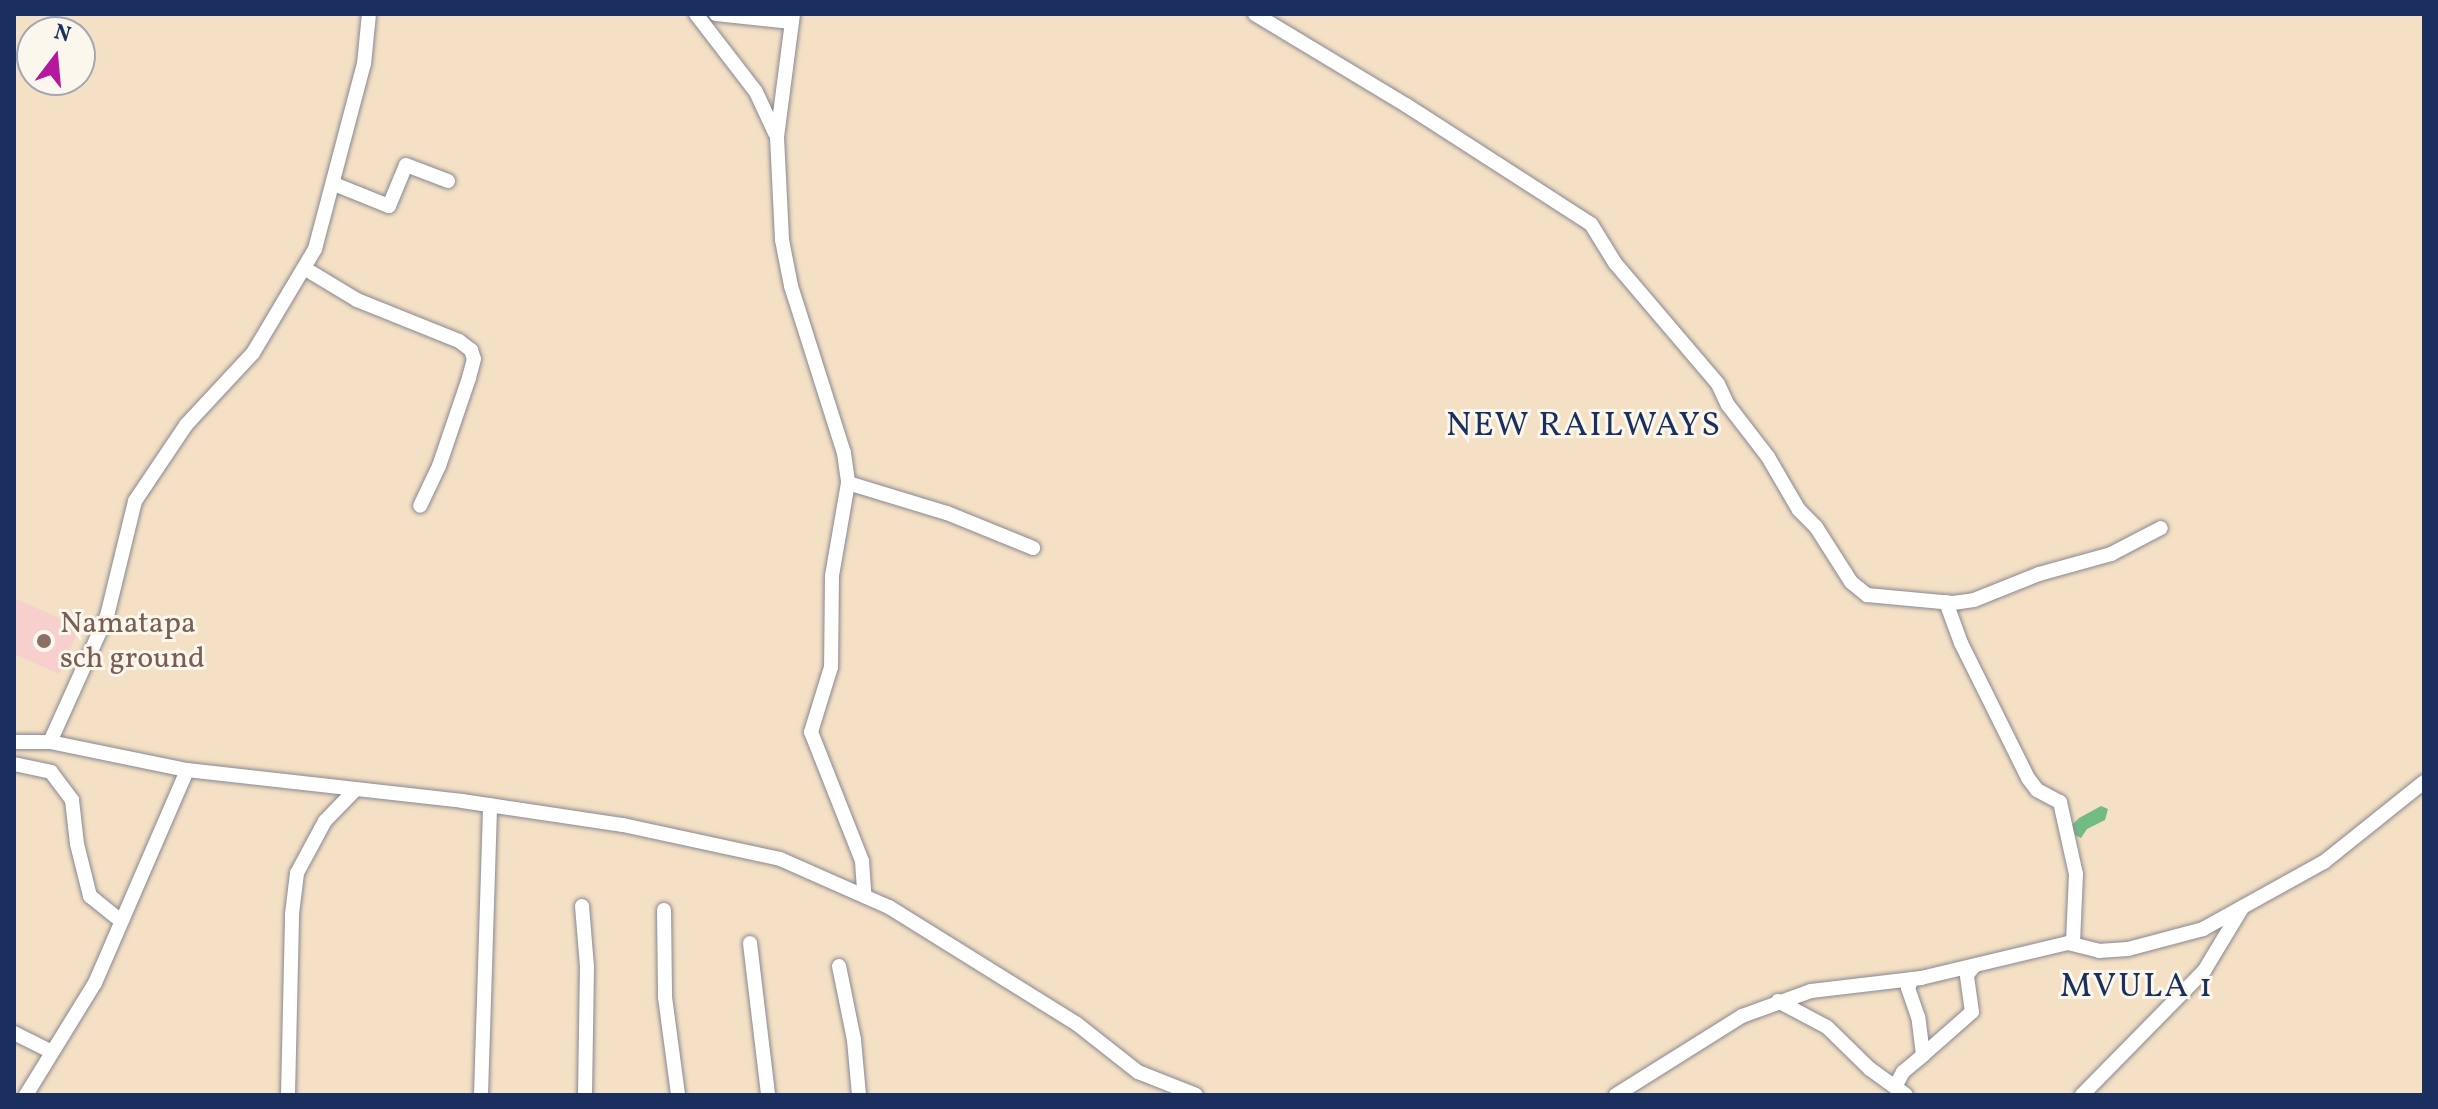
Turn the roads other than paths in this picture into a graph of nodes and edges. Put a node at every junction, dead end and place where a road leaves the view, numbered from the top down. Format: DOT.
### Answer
graph roads {
  1 [pos="369,14"];
  2 [pos="696,14"];
  3 [pos="716,14"];
  4 [pos="1255,14"];
  5 [pos="793,18"];
  6 [pos="777,137"];
  7 [pos="448,181"];
  8 [pos="334,184"];
  9 [pos="304,268"];
  10 [pos="848,483"];
  11 [pos="420,506"];
  12 [pos="2161,528"];
  13 [pos="1033,548"];
  14 [pos="1946,602"];
  15 [pos="14,742"];
  16 [pos="50,742"];
  17 [pos="14,764"];
  18 [pos="187,770"];
  19 [pos="2424,782"];
  20 [pos="355,790"];
  21 [pos="490,805"];
  22 [pos="864,893"];
  23 [pos="582,906"];
  24 [pos="2242,908"];
  25 [pos="664,910"];
  26 [pos="121,921"];
  27 [pos="750,943"];
  28 [pos="2073,943"];
  29 [pos="839,966"];
  30 [pos="1974,966"];
  31 [pos="1912,979"];
  32 [pos="1778,1001"];
  33 [pos="14,1033"];
  34 [pos="52,1052"];
  35 [pos="1923,1055"];
  36 [pos="1900,1091"];
  37 [pos="26,1095"];
  38 [pos="288,1095"];
  39 [pos="481,1095"];
  40 [pos="585,1095"];
  41 [pos="678,1095"];
  42 [pos="768,1095"];
  43 [pos="859,1095"];
  44 [pos="1196,1095"];
  45 [pos="1616,1095"];
  46 [pos="2082,1095"];
  1 -- 8 [label="street"];
  2 -- 6 [label="street"];
  3 -- 5 [label="street"];
  4 -- 14 [label="street"];
  5 -- 6 [label="street"];
  6 -- 10 [label="street"];
  7 -- 8 [label="street"];
  8 -- 9 [label="street"];
  9 -- 11 [label="street"];
  9 -- 16 [label="street"];
  10 -- 13 [label="street"];
  10 -- 22 [label="street"];
  12 -- 14 [label="street"];
  14 -- 28 [label="street"];
  15 -- 16 [label="street"];
  16 -- 18 [label="street"];
  17 -- 26 [label="street"];
  18 -- 20 [label="street"];
  18 -- 26 [label="street"];
  19 -- 24 [label="street"];
  20 -- 21 [label="street"];
  20 -- 38 [label="street"];
  21 -- 22 [label="street"];
  21 -- 39 [label="street"];
  22 -- 44 [label="street"];
  23 -- 40 [label="street"];
  24 -- 28 [label="street"];
  24 -- 46 [label="street"];
  25 -- 41 [label="street"];
  26 -- 34 [label="street"];
  27 -- 42 [label="street"];
  28 -- 30 [label="street"];
  29 -- 43 [label="street"];
  30 -- 31 [label="street"];
  30 -- 35 [label="street"];
  31 -- 32 [label="street"];
  31 -- 35 [label="street"];
  32 -- 36 [label="street"];
  32 -- 45 [label="street"];
  33 -- 34 [label="street"];
  34 -- 37 [label="street"];
  35 -- 36 [label="street"];
}
